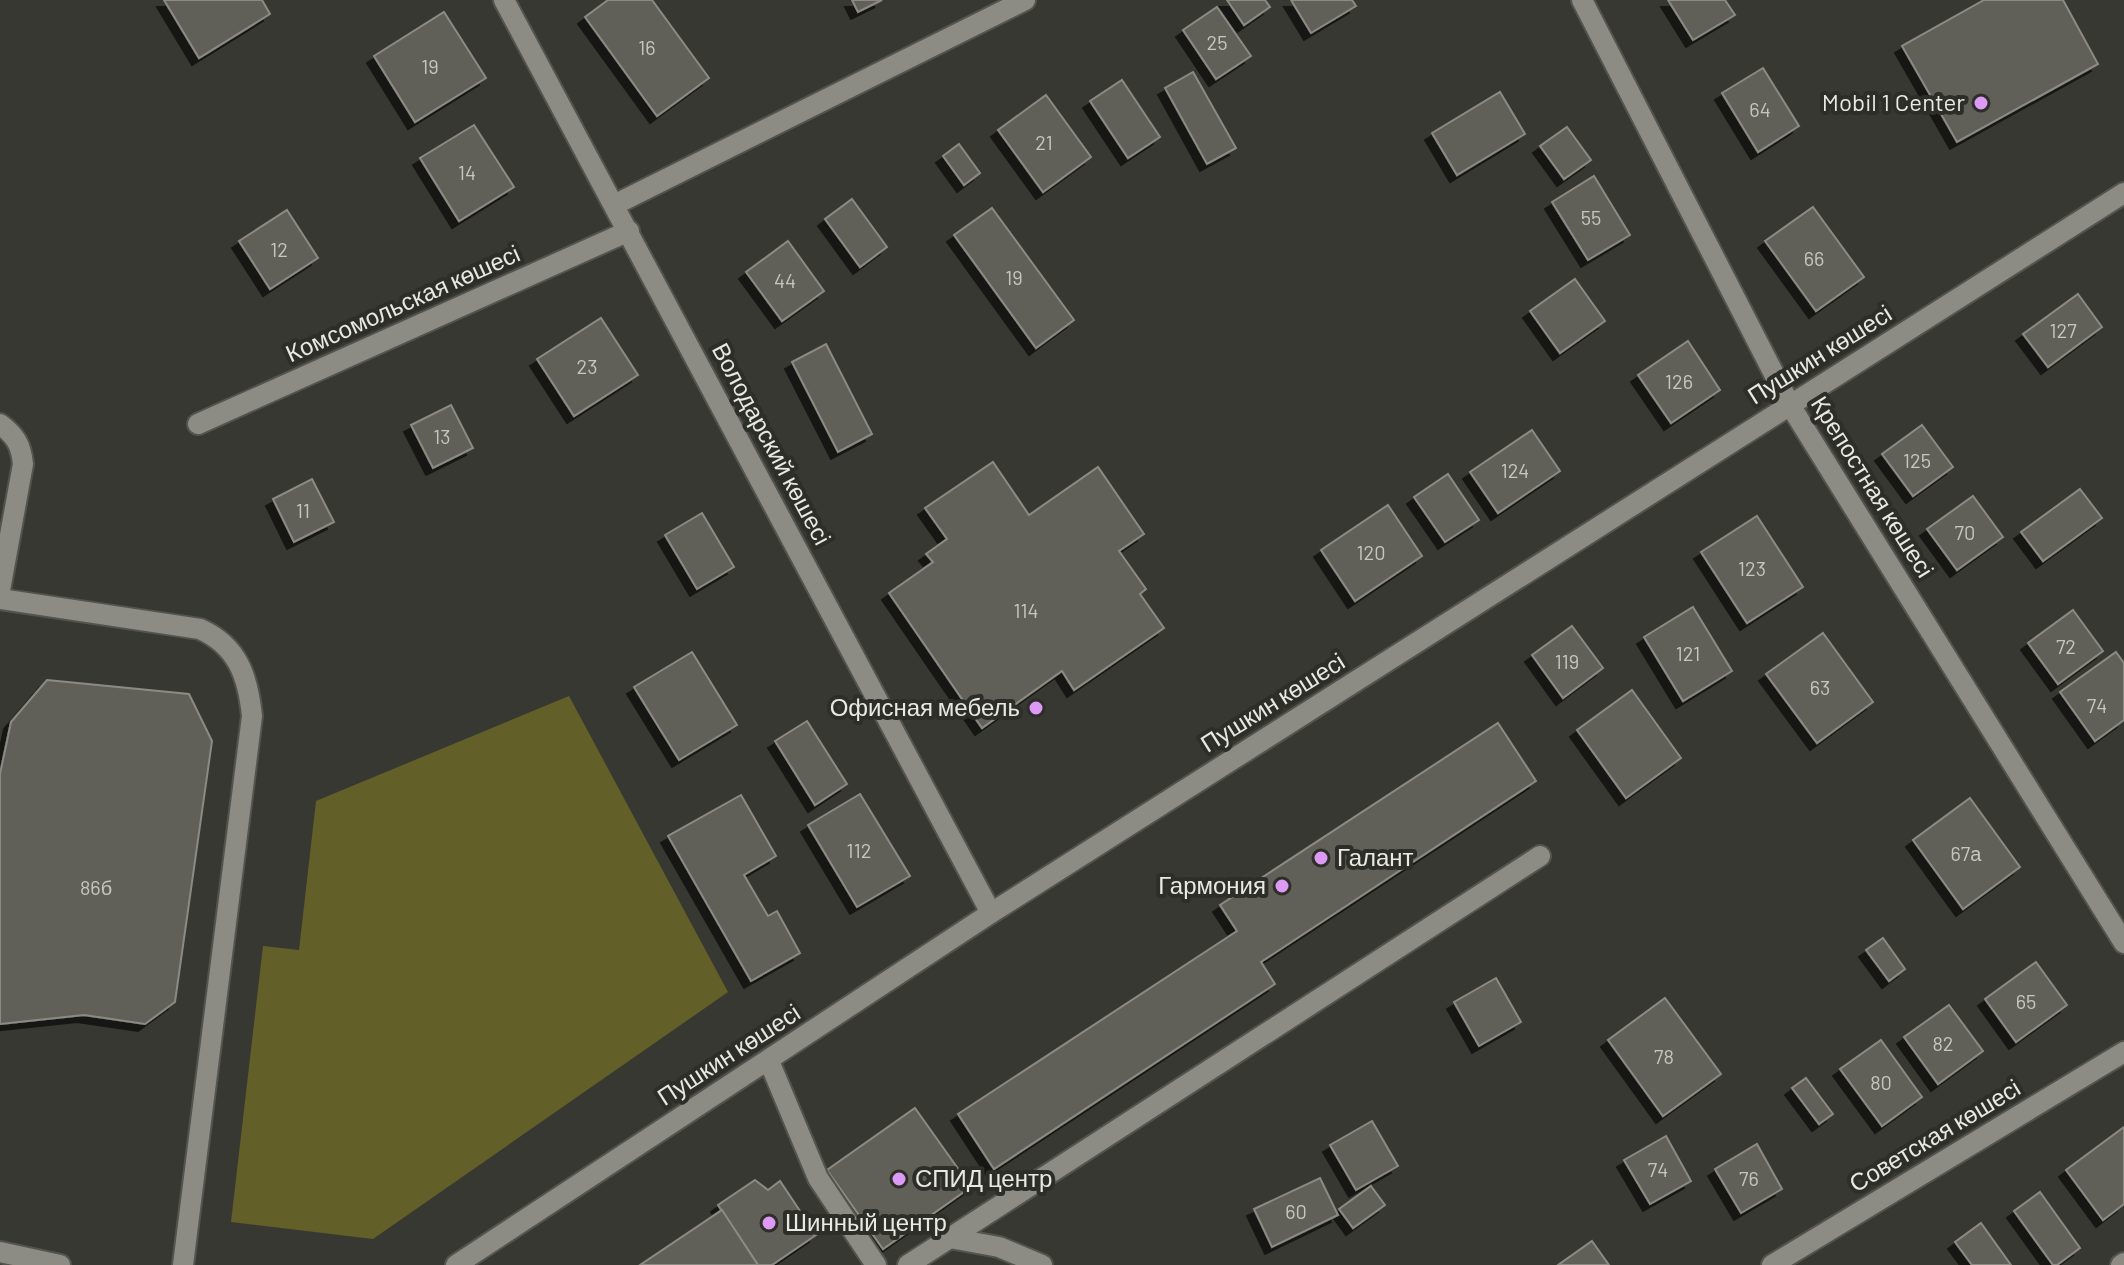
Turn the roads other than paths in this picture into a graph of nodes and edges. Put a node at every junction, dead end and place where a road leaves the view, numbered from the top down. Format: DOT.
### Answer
graph roads {
  1 [pos="504,0"];
  2 [pos="1025,0"];
  3 [pos="1582,0"];
  4 [pos="2124,193"];
  5 [pos="614,205"];
  6 [pos="629,231"];
  7 [pos="1790,405"];
  8 [pos="0,424"];
  9 [pos="198,424"];
  10 [pos="0,590"];
  11 [pos="0,599"];
  12 [pos="1540,856"];
  13 [pos="991,913"];
  14 [pos="2124,943"];
  15 [pos="2124,1052"];
  16 [pos="769,1061"];
  17 [pos="950,1238"];
  18 [pos="0,1252"];
  19 [pos="60,1265"];
  20 [pos="183,1265"];
  21 [pos="456,1265"];
  22 [pos="876,1265"];
  23 [pos="908,1265"];
  24 [pos="1042,1265"];
  25 [pos="1772,1265"];
  1 -- 5 [label="street, Володарский көшесі"];
  2 -- 5 [label="street"];
  3 -- 7 [label="street, Крепостная көшесі"];
  4 -- 7 [label="street, Пушкин көшесі"];
  5 -- 6 [label="street, Володарский көшесі"];
  6 -- 9 [label="street, Комсомольская көшесі"];
  6 -- 13 [label="street, Володарский көшесі"];
  7 -- 13 [label="street, Пушкин көшесі"];
  7 -- 14 [label="street, Крепостная көшесі"];
  8 -- 10 [label="street"];
  11 -- 20 [label="street"];
  12 -- 17 [label="street"];
  13 -- 16 [label="street, Пушкин көшесі"];
  15 -- 25 [label="street, Советская көшесі"];
  16 -- 21 [label="street, Пушкин көшесі"];
  16 -- 22 [label="street"];
  17 -- 23 [label="street"];
  17 -- 24 [label="street"];
  18 -- 19 [label="street"];
}
